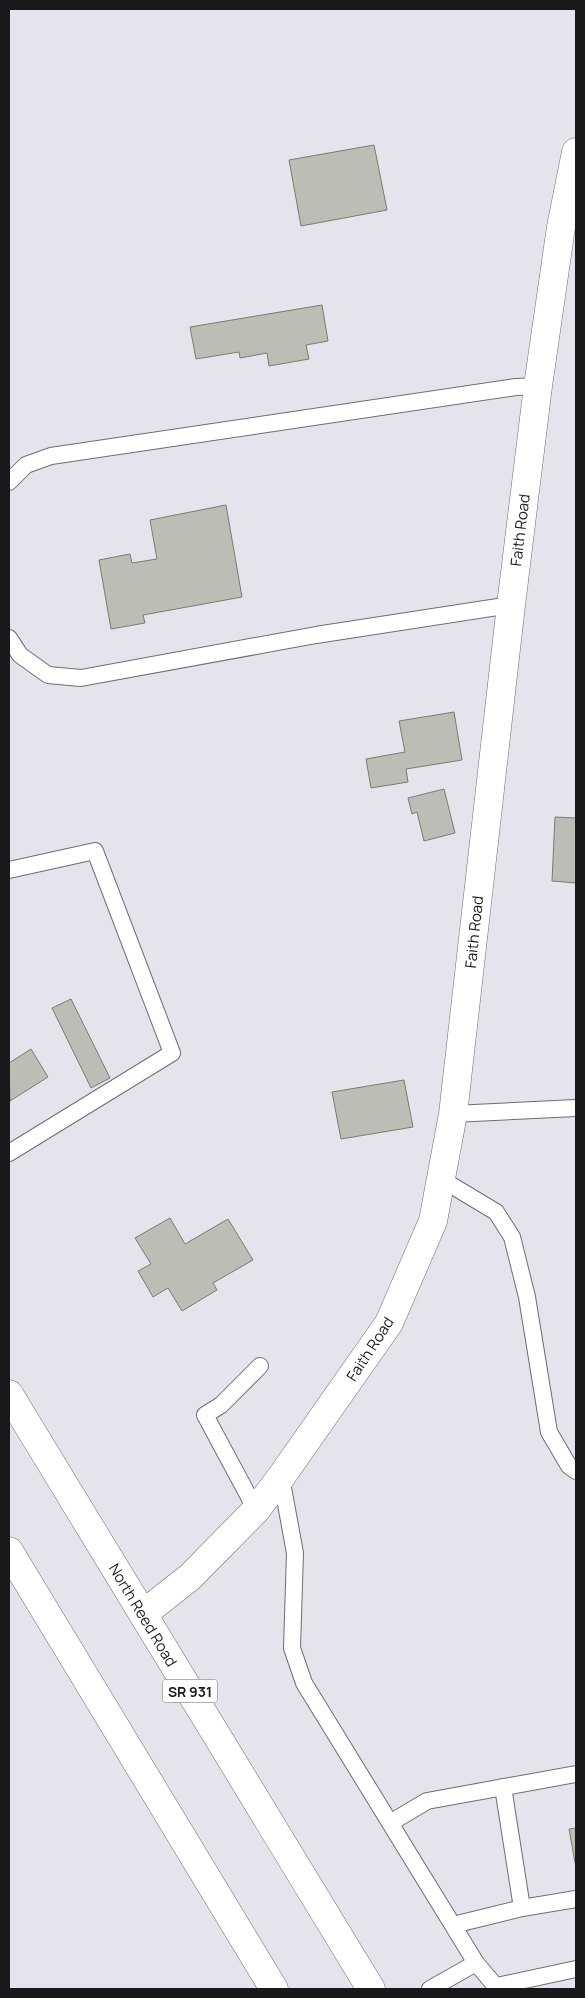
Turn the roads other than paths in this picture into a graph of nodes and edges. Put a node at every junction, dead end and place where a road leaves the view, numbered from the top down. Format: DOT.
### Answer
graph roads {
  1 [pos="576,152"];
  2 [pos="538,386"];
  3 [pos="9,482"];
  4 [pos="511,605"];
  5 [pos="9,638"];
  6 [pos="9,870"];
  7 [pos="576,1108"];
  8 [pos="453,1114"];
  9 [pos="9,1153"];
  10 [pos="441,1179"];
  11 [pos="260,1366"];
  12 [pos="9,1394"];
  13 [pos="576,1471"];
  14 [pos="281,1477"];
  15 [pos="256,1510"];
  16 [pos="9,1551"];
  17 [pos="143,1614"];
  18 [pos="576,1774"];
  19 [pos="503,1787"];
  20 [pos="390,1823"];
  21 [pos="576,1899"];
  22 [pos="522,1908"];
  23 [pos="452,1925"];
  24 [pos="476,1962"];
  25 [pos="576,1969"];
  26 [pos="497,1988"];
  27 [pos="274,1989"];
  28 [pos="371,1989"];
  29 [pos="430,1989"];
  1 -- 2 [label="street, Faith Road"];
  2 -- 3 [label="lane"];
  2 -- 4 [label="street, Faith Road"];
  4 -- 5 [label="lane"];
  4 -- 8 [label="street, Faith Road"];
  6 -- 9 [label="lane"];
  7 -- 8 [label="lane"];
  8 -- 10 [label="street, Faith Road"];
  10 -- 13 [label="lane"];
  10 -- 14 [label="street, Faith Road"];
  11 -- 15 [label="lane"];
  12 -- 17 [label="street, North Reed Road / SR 931"];
  14 -- 15 [label="street, Faith Road"];
  14 -- 20 [label="lane"];
  15 -- 17 [label="street, Faith Road"];
  16 -- 27 [label="street"];
  17 -- 28 [label="street, North Reed Road / SR 931"];
  18 -- 19 [label="lane"];
  19 -- 20 [label="lane"];
  19 -- 22 [label="lane"];
  20 -- 23 [label="lane"];
  21 -- 22 [label="lane"];
  22 -- 23 [label="lane"];
  23 -- 24 [label="lane"];
  24 -- 26 [label="lane"];
  24 -- 29 [label="lane"];
  25 -- 26 [label="lane"];
}
